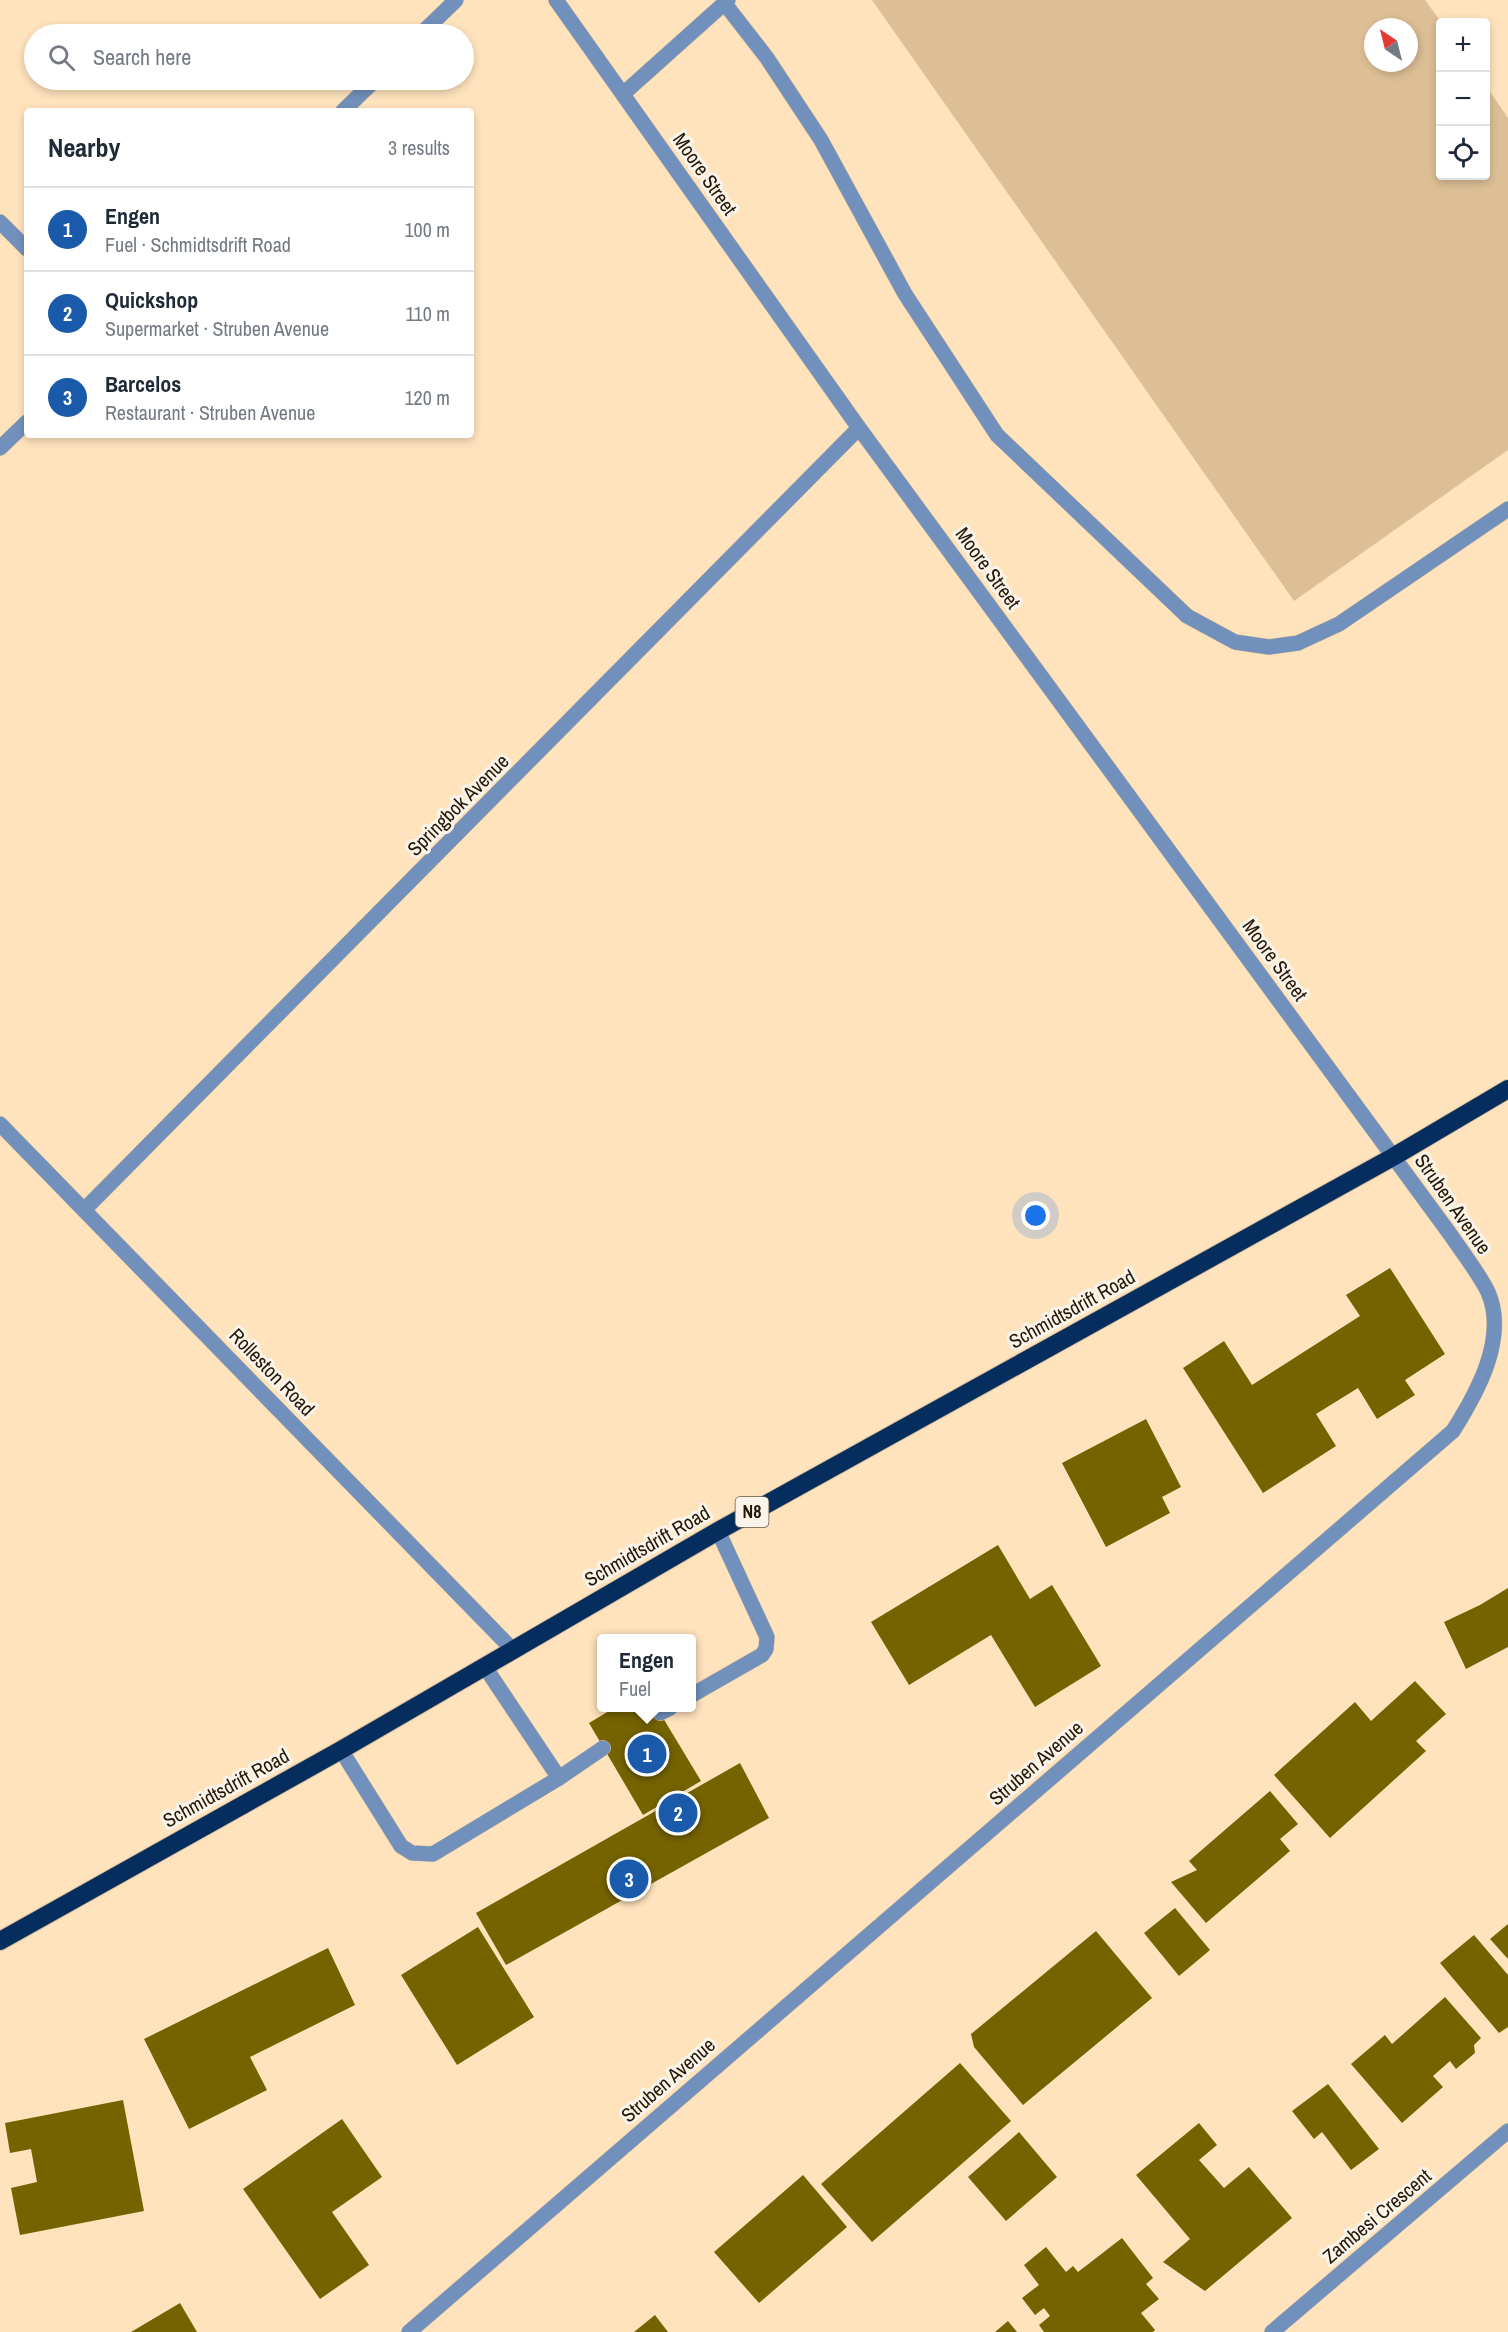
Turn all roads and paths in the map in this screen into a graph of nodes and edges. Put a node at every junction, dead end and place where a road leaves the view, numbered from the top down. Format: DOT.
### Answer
graph roads {
  1 [pos="456,0"];
  2 [pos="555,0"];
  3 [pos="727,2"];
  4 [pos="431,24"];
  5 [pos="365,90"];
  6 [pos="622,94"];
  7 [pos="346,108"];
  8 [pos="0,222"];
  9 [pos="24,246"];
  10 [pos="24,425"];
  11 [pos="859,428"];
  12 [pos="0,448"];
  13 [pos="1508,509"];
  14 [pos="1508,1089"];
  15 [pos="0,1124"];
  16 [pos="1393,1157"];
  17 [pos="84,1209"];
  18 [pos="718,1531"];
  19 [pos="513,1650"];
  20 [pos="485,1667"];
  21 [pos="696,1693"];
  22 [pos="603,1748"];
  23 [pos="341,1750"];
  24 [pos="559,1778"];
  25 [pos="0,1941"];
  26 [pos="1508,2132"];
  27 [pos="409,2332"];
  28 [pos="1272,2332"];
  1 -- 4 [label="street"];
  2 -- 6 [label="street, Moore Street"];
  3 -- 6 [label="street"];
  3 -- 13 [label="street"];
  5 -- 7 [label="street"];
  6 -- 11 [label="street, Moore Street"];
  8 -- 9 [label="street"];
  10 -- 12 [label="street"];
  11 -- 16 [label="street, Moore Street"];
  11 -- 17 [label="street, Springbok Avenue"];
  14 -- 16 [label="highway, Schmidtsdrift Road / N8"];
  15 -- 17 [label="street, Rolleston Road"];
  16 -- 18 [label="highway, Schmidtsdrift Road / N8"];
  16 -- 27 [label="street, Struben Avenue"];
  17 -- 19 [label="street, Rolleston Road"];
  18 -- 19 [label="highway, Schmidtsdrift Road / N8"];
  18 -- 21 [label="street"];
  19 -- 20 [label="highway, Schmidtsdrift Road / N8"];
  20 -- 23 [label="highway, Schmidtsdrift Road / N8"];
  20 -- 24 [label="street"];
  22 -- 24 [label="street"];
  23 -- 24 [label="street"];
  23 -- 25 [label="highway, Schmidtsdrift Road / N8"];
  26 -- 28 [label="street, Zambesi Crescent"];
}
